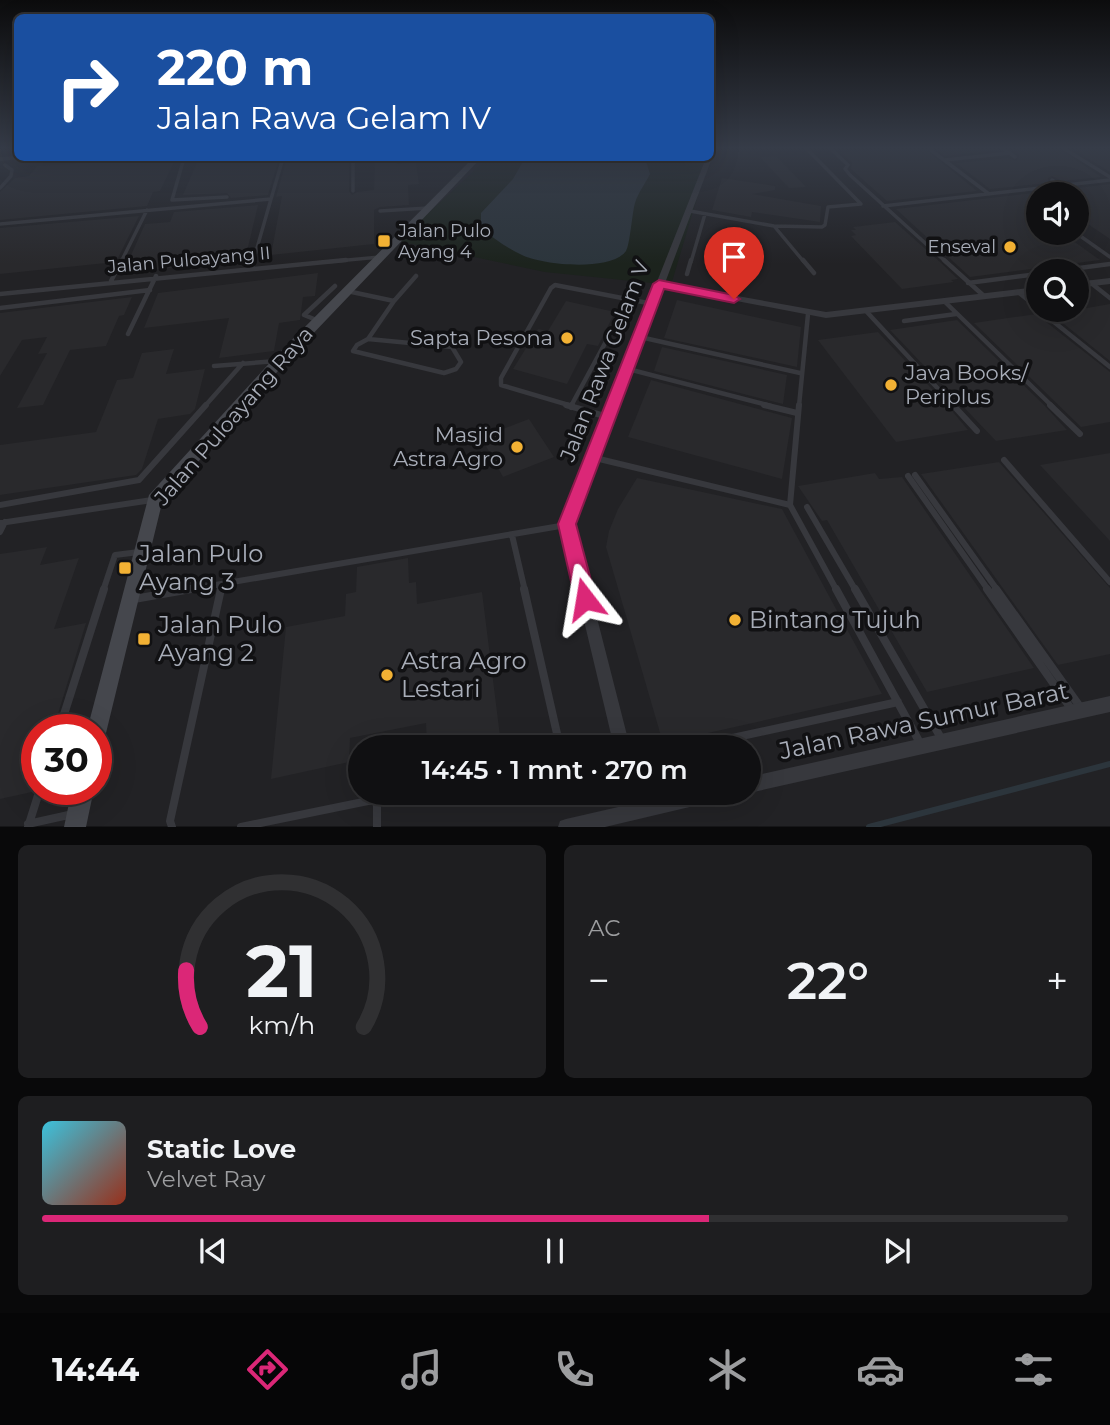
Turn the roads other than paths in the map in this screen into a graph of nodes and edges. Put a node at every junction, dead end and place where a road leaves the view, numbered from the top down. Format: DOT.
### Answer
graph roads {
  1 [pos="176,187"];
  2 [pos="275,187"];
  3 [pos="353,187"];
  4 [pos="449,187"];
  5 [pos="699,187"];
  6 [pos="846,187"];
  7 [pos="862,187"];
  8 [pos="979,187"];
  9 [pos="1026,190"];
  10 [pos="353,191"];
  11 [pos="989,194"];
  12 [pos="227,197"];
  13 [pos="271,199"];
  14 [pos="883,206"];
  15 [pos="428,208"];
  16 [pos="147,210"];
  17 [pos="380,211"];
  18 [pos="690,211"];
  19 [pos="705,214"];
  20 [pos="0,224"];
  21 [pos="774,226"];
  22 [pos="1089,242"];
  23 [pos="380,257"];
  24 [pos="1110,257"];
  25 [pos="1110,264"];
  26 [pos="252,267"];
  27 [pos="1089,267"];
  28 [pos="814,273"];
  29 [pos="687,274"];
  30 [pos="156,276"];
  31 [pos="416,276"];
  32 [pos="1026,276"];
  33 [pos="111,281"];
  34 [pos="1110,281"];
  35 [pos="968,283"];
  36 [pos="659,284"];
  37 [pos="1091,284"];
  38 [pos="341,288"];
  39 [pos="150,290"];
  40 [pos="1026,291"];
  41 [pos="1018,292"];
  42 [pos="0,294"];
  43 [pos="984,296"];
  44 [pos="1026,298"];
  45 [pos="1110,298"];
  46 [pos="629,299"];
  47 [pos="394,301"];
  48 [pos="944,301"];
  49 [pos="653,304"];
  50 [pos="0,308"];
  51 [pos="866,310"];
  52 [pos="808,314"];
  53 [pos="956,314"];
  54 [pos="904,321"];
  55 [pos="1055,322"];
  56 [pos="128,334"];
  57 [pos="640,337"];
  58 [pos="368,340"];
  59 [pos="280,360"];
  60 [pos="243,363"];
  61 [pos="214,366"];
  62 [pos="1110,367"];
  63 [pos="627,369"];
  64 [pos="800,373"];
  65 [pos="571,407"];
  66 [pos="797,413"];
  67 [pos="609,417"];
  68 [pos="977,431"];
  69 [pos="1080,433"];
  70 [pos="592,457"];
  71 [pos="1004,460"];
  72 [pos="911,476"];
  73 [pos="155,500"];
  74 [pos="0,505"];
  75 [pos="790,505"];
  76 [pos="807,507"];
  77 [pos="3,522"];
  78 [pos="567,524"];
  79 [pos="0,532"];
  80 [pos="512,535"];
  81 [pos="141,551"];
  82 [pos="1110,582"];
  83 [pos="222,586"];
  84 [pos="127,600"];
  85 [pos="898,702"];
  86 [pos="1110,704"];
  87 [pos="1079,712"];
  88 [pos="64,714"];
  89 [pos="100,714"];
  90 [pos="557,735"];
  91 [pos="619,735"];
  92 [pos="746,735"];
  93 [pos="943,741"];
  94 [pos="922,746"];
  95 [pos="761,782"];
  96 [pos="35,805"];
  97 [pos="352,805"];
  98 [pos="377,805"];
  99 [pos="636,805"];
  100 [pos="660,805"];
  101 [pos="637,810"];
  102 [pos="76,820"];
  103 [pos="28,825"];
  104 [pos="172,827"];
  105 [pos="241,827"];
  106 [pos="377,827"];
  107 [pos="566,827"];
  1 -- 12 [label="lane"];
  2 -- 13 [label="lane"];
  3 -- 10 [label="lane"];
  4 -- 15 [label="street, Jalan Puloayang Raya"];
  5 -- 18 [label="street, Jalan Rawa Gelam V"];
  6 -- 21 [label="lane"];
  7 -- 14 [label="lane"];
  8 -- 11 [label="lane"];
  9 -- 11 [label="lane"];
  11 -- 14 [label="lane"];
  13 -- 16 [label="lane"];
  13 -- 26 [label="lane"];
  14 -- 35 [label="lane"];
  15 -- 17 [label="lane"];
  15 -- 23 [label="street, Jalan Puloayang Raya"];
  16 -- 20 [label="lane"];
  16 -- 33 [label="lane"];
  18 -- 19 [label="lane"];
  18 -- 36 [label="street, Jalan Rawa Gelam V"];
  19 -- 21 [label="lane"];
  19 -- 29 [label="lane"];
  21 -- 28 [label="lane"];
  22 -- 24 [label="lane"];
  23 -- 26 [label="lane, Jalan Puloayang II"];
  23 -- 38 [label="street, Jalan Puloayang Raya"];
  25 -- 27 [label="lane"];
  26 -- 30 [label="lane, Jalan Puloayang II"];
  30 -- 33 [label="lane, Jalan Puloayang II"];
  30 -- 39 [label="lane"];
  31 -- 47 [label="lane"];
  32 -- 35 [label="lane"];
  33 -- 42 [label="lane, Jalan Puloayang II"];
  34 -- 37 [label="street"];
  35 -- 43 [label="lane"];
  36 -- 49 [label="street, Jalan Rawa Gelam V"];
  36 -- 52 [label="street"];
  37 -- 45 [label="lane"];
  38 -- 47 [label="lane"];
  38 -- 59 [label="street, Jalan Puloayang Raya"];
  39 -- 50 [label="lane"];
  39 -- 56 [label="lane"];
  40 -- 41 [label="street"];
  41 -- 43 [label="street"];
  41 -- 44 [label="lane"];
  43 -- 48 [label="street"];
  46 -- 49 [label="lane"];
  46 -- 65 [label="lane"];
  46 -- 65 [label="lane"];
  47 -- 58 [label="lane"];
  48 -- 51 [label="street"];
  48 -- 53 [label="lane"];
  49 -- 57 [label="street, Jalan Rawa Gelam V"];
  51 -- 52 [label="street"];
  51 -- 68 [label="lane"];
  52 -- 64 [label="lane"];
  53 -- 54 [label="lane"];
  53 -- 69 [label="lane"];
  55 -- 62 [label="lane"];
  57 -- 63 [label="street, Jalan Rawa Gelam V"];
  57 -- 64 [label="lane"];
  58 -- 58 [label="lane"];
  59 -- 60 [label="lane"];
  59 -- 73 [label="street, Jalan Puloayang Raya"];
  60 -- 61 [label="lane"];
  60 -- 74 [label="lane"];
  63 -- 66 [label="lane"];
  63 -- 67 [label="street, Jalan Rawa Gelam V"];
  64 -- 66 [label="lane"];
  65 -- 67 [label="lane"];
  66 -- 75 [label="lane"];
  67 -- 70 [label="street, Jalan Rawa Gelam V"];
  70 -- 75 [label="lane"];
  70 -- 78 [label="street, Jalan Rawa Gelam V"];
  71 -- 82 [label="lane"];
  72 -- 87 [label="lane"];
  73 -- 77 [label="lane"];
  73 -- 81 [label="street, Jalan Puloayang Raya"];
  75 -- 85 [label="lane"];
  76 -- 93 [label="lane"];
  77 -- 79 [label="lane"];
  78 -- 80 [label="lane"];
  78 -- 91 [label="street"];
  80 -- 83 [label="lane"];
  80 -- 90 [label="lane"];
  81 -- 84 [label="street, Jalan Puloayang Raya"];
  81 -- 88 [label="lane"];
  83 -- 84 [label="lane"];
  83 -- 104 [label="lane"];
  84 -- 89 [label="street, Jalan Puloayang Raya"];
  85 -- 92 [label="lane"];
  85 -- 94 [label="lane"];
  86 -- 87 [label="street, Jalan Rawa Sumur Barat"];
  87 -- 93 [label="street, Jalan Rawa Sumur Barat"];
  93 -- 94 [label="street, Jalan Rawa Sumur Barat"];
  94 -- 95 [label="street, Jalan Rawa Sumur Barat"];
  96 -- 103 [label="lane"];
  97 -- 105 [label="lane"];
  98 -- 106 [label="lane"];
  99 -- 101 [label="street"];
  100 -- 101 [label="street"];
  101 -- 107 [label="street"];
  102 -- 103 [label="lane"];
}
